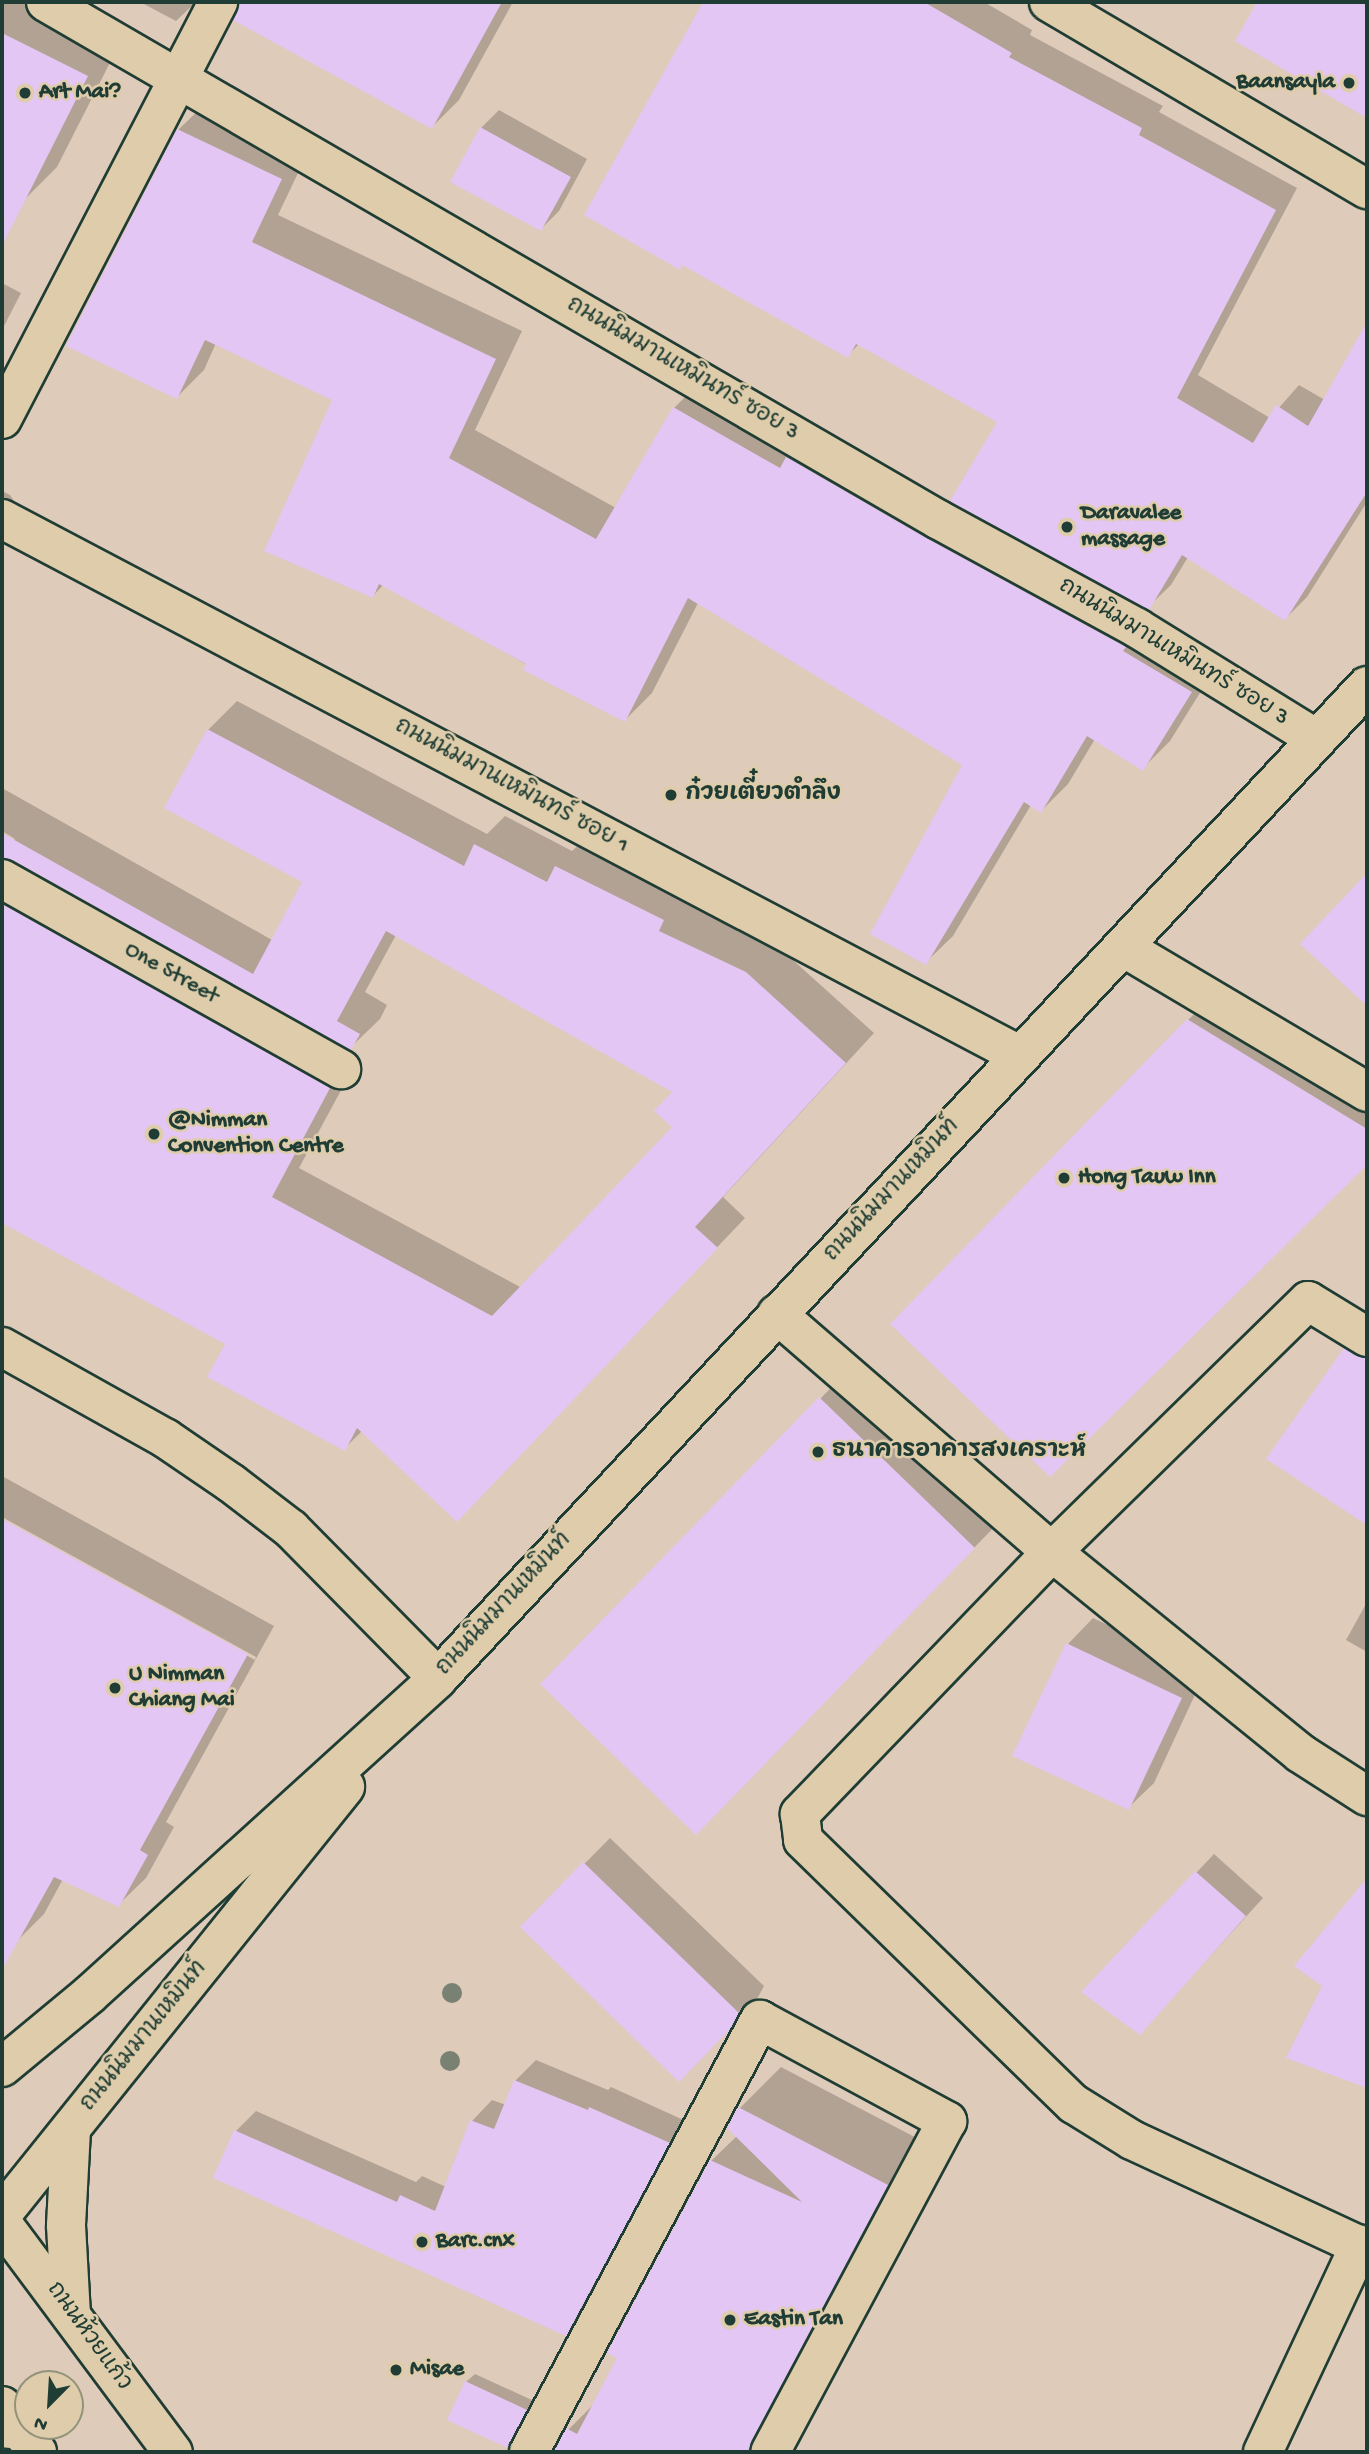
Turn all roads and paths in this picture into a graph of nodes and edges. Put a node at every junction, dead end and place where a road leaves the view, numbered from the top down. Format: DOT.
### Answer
graph roads {
  1 [pos="46,2"];
  2 [pos="218,2"];
  3 [pos="1049,2"];
  4 [pos="178,77"];
  5 [pos="1367,189"];
  6 [pos="2,419"];
  7 [pos="2,519"];
  8 [pos="1367,686"];
  9 [pos="1317,739"];
  10 [pos="2,879"];
  11 [pos="1123,947"];
  12 [pos="1019,1055"];
  13 [pos="341,1069"];
  14 [pos="1367,1092"];
  15 [pos="777,1314"];
  16 [pos="1367,1337"];
  17 [pos="2,1347"];
  18 [pos="1052,1552"];
  19 [pos="428,1686"];
  20 [pos="1367,1796"];
  21 [pos="3,2066"];
  22 [pos="71,2129"];
  23 [pos="2,2214"];
  24 [pos="2,2222"];
  25 [pos="1364,2247"];
  26 [pos="71,2315"];
  27 [pos="173,2452"];
  28 [pos="530,2452"];
  29 [pos="771,2452"];
  30 [pos="1263,2452"];
  1 -- 4 [label="street, ถนนนิมมานเหมินทร์ ซอย 3"];
  2 -- 4 [label="street"];
  3 -- 5 [label="street"];
  4 -- 6 [label="street"];
  4 -- 9 [label="street, ถนนนิมมานเหมินทร์ ซอย 3"];
  7 -- 12 [label="street, ถนนนิมมานเหมินทร์ ซอย 1"];
  8 -- 9 [label="street, ถนนนิมมานเหมินท์"];
  9 -- 11 [label="street, ถนนนิมมานเหมินท์"];
  10 -- 13 [label="street, One Street"];
  11 -- 12 [label="street, ถนนนิมมานเหมินท์"];
  11 -- 14 [label="street"];
  12 -- 15 [label="street, ถนนนิมมานเหมินท์"];
  15 -- 18 [label="street"];
  15 -- 19 [label="street, ถนนนิมมานเหมินท์"];
  16 -- 18 [label="street"];
  17 -- 19 [label="street"];
  18 -- 20 [label="street"];
  18 -- 25 [label="street"];
  19 -- 21 [label="street, ถนนนิมมานเหมินท์"];
  19 -- 22 [label="street, ถนนนิมมานเหมินท์"];
  22 -- 23 [label="street, ถนนนิมมานเหมินท์"];
  22 -- 26 [label="street"];
  24 -- 26 [label="street, ถนนห้วยแก้ว"];
  25 -- 30 [label="street"];
  26 -- 27 [label="street, ถนนห้วยแก้ว"];
  28 -- 29 [label="street"];
}
